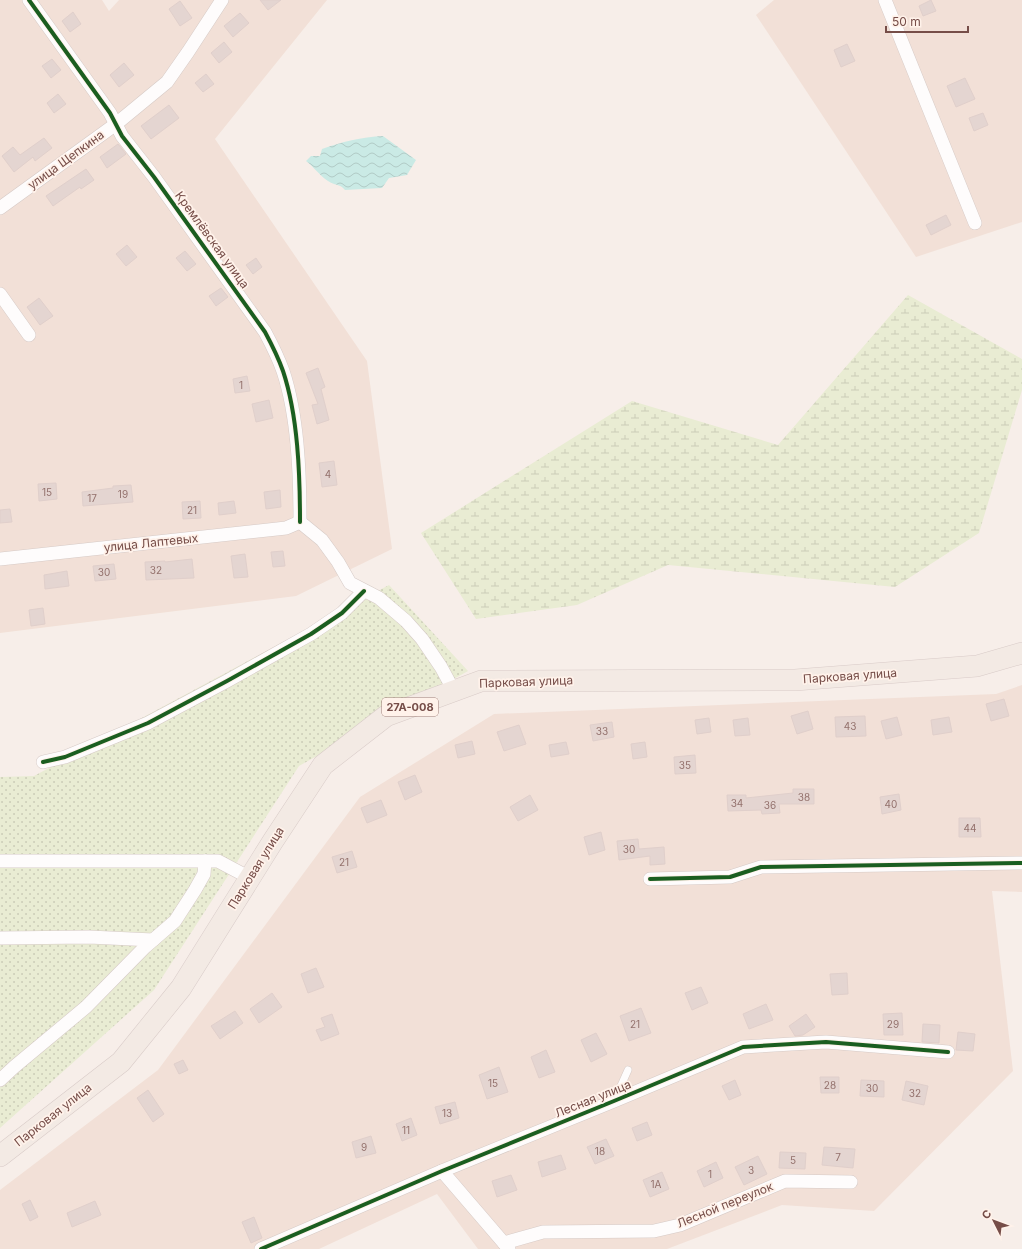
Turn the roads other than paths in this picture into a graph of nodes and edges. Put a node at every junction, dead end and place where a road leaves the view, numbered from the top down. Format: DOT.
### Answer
graph roads {
  1 [pos="30,0"];
  2 [pos="222,0"];
  3 [pos="885,0"];
  4 [pos="116,124"];
  5 [pos="0,208"];
  6 [pos="975,223"];
  7 [pos="0,294"];
  8 [pos="29,335"];
  9 [pos="300,522"];
  10 [pos="0,559"];
  11 [pos="364,591"];
  12 [pos="1022,653"];
  13 [pos="454,691"];
  14 [pos="44,762"];
  15 [pos="0,861"];
  16 [pos="205,861"];
  17 [pos="1022,863"];
  18 [pos="250,878"];
  19 [pos="650,879"];
  20 [pos="0,938"];
  21 [pos="153,940"];
  22 [pos="948,1052"];
  23 [pos="0,1065"];
  24 [pos="14,1067"];
  25 [pos="628,1070"];
  26 [pos="0,1080"];
  27 [pos="614,1102"];
  28 [pos="0,1156"];
  29 [pos="442,1171"];
  30 [pos="851,1182"];
  31 [pos="507,1246"];
  32 [pos="261,1249"];
  1 -- 4 [label="street, Кремлёвская улица"];
  2 -- 4 [label="street, улица Щепкина"];
  3 -- 6 [label="street"];
  4 -- 5 [label="street, улица Щепкина"];
  4 -- 9 [label="street, Кремлёвская улица"];
  7 -- 8 [label="street"];
  9 -- 10 [label="street, улица Лаптевых"];
  9 -- 11 [label="street"];
  11 -- 13 [label="street"];
  11 -- 14 [label="street"];
  12 -- 13 [label="main road, Парковая улица / 27А-008"];
  13 -- 18 [label="main road, Парковая улица / 27А-008"];
  15 -- 16 [label="street"];
  16 -- 18 [label="street"];
  16 -- 21 [label="street"];
  17 -- 19 [label="street"];
  18 -- 28 [label="main road, Парковая улица / 27А-008"];
  20 -- 21 [label="street"];
  21 -- 24 [label="street"];
  22 -- 27 [label="street, Лесная улица"];
  23 -- 24 [label="street"];
  24 -- 26 [label="street"];
  25 -- 27 [label="lane"];
  27 -- 29 [label="street, Лесная улица"];
  29 -- 31 [label="street"];
  29 -- 32 [label="street, Лесная улица"];
  30 -- 31 [label="street, Лесной переулок"];
}
